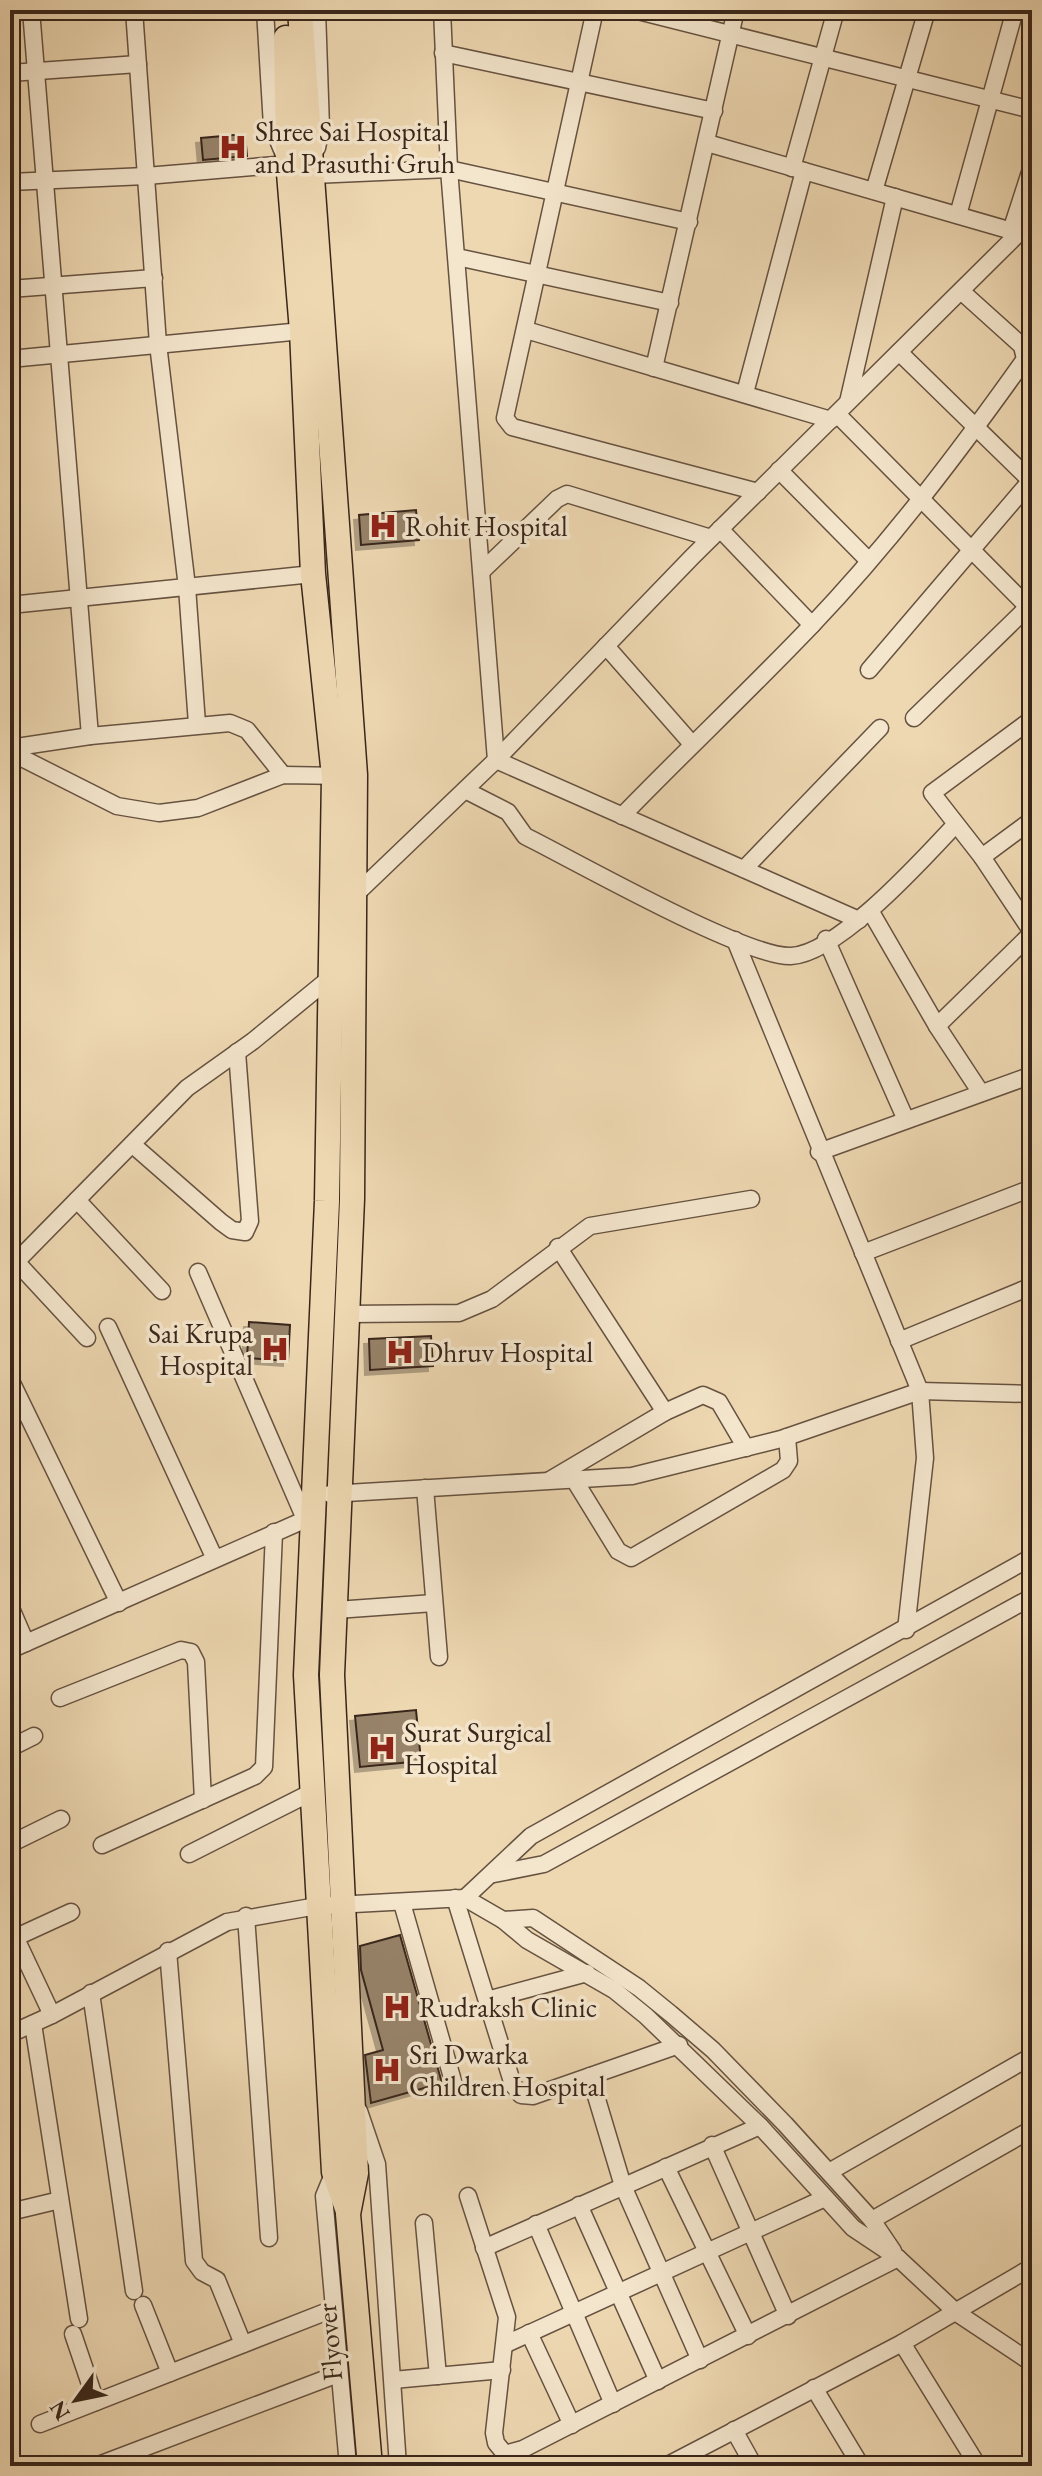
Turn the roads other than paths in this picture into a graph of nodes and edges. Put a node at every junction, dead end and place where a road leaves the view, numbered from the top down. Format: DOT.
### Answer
graph roads {
  1 [pos="31,10"];
  2 [pos="134,10"];
  3 [pos="265,10"];
  4 [pos="285,10"];
  5 [pos="300,10"];
  6 [pos="317,10"];
  7 [pos="442,10"];
  8 [pos="595,10"];
  9 [pos="634,10"];
  10 [pos="736,10"];
  11 [pos="836,10"];
  12 [pos="927,10"];
  13 [pos="1015,10"];
  14 [pos="731,35"];
  15 [pos="294,40"];
  16 [pos="443,53"];
  17 [pos="822,58"];
  18 [pos="138,64"];
  19 [pos="36,71"];
  20 [pos="10,73"];
  21 [pos="907,79"];
  22 [pos="579,82"];
  23 [pos="987,100"];
  24 [pos="1032,110"];
  25 [pos="714,111"];
  26 [pos="707,143"];
  27 [pos="288,162"];
  28 [pos="1032,166"];
  29 [pos="449,169"];
  30 [pos="313,170"];
  31 [pos="798,170"];
  32 [pos="146,176"];
  33 [pos="43,179"];
  34 [pos="10,182"];
  35 [pos="874,191"];
  36 [pos="556,193"];
  37 [pos="895,197"];
  38 [pos="958,215"];
  39 [pos="1032,220"];
  40 [pos="689,222"];
  41 [pos="1015,232"];
  42 [pos="457,257"];
  43 [pos="538,275"];
  44 [pos="154,278"];
  45 [pos="53,286"];
  46 [pos="10,289"];
  47 [pos="961,291"];
  48 [pos="670,303"];
  49 [pos="526,330"];
  50 [pos="302,331"];
  51 [pos="158,344"];
  52 [pos="899,352"];
  53 [pos="61,353"];
  54 [pos="10,359"];
  55 [pos="654,368"];
  56 [pos="745,393"];
  57 [pos="838,412"];
  58 [pos="977,427"];
  59 [pos="779,470"];
  60 [pos="1031,480"];
  61 [pos="758,492"];
  62 [pos="921,499"];
  63 [pos="716,533"];
  64 [pos="971,550"];
  65 [pos="869,561"];
  66 [pos="482,571"];
  67 [pos="313,574"];
  68 [pos="187,587"];
  69 [pos="79,598"];
  70 [pos="10,605"];
  71 [pos="1031,607"];
  72 [pos="812,625"];
  73 [pos="606,646"];
  74 [pos="869,670"];
  75 [pos="914,718"];
  76 [pos="1032,719"];
  77 [pos="197,724"];
  78 [pos="880,728"];
  79 [pos="90,736"];
  80 [pos="692,744"];
  81 [pos="10,750"];
  82 [pos="496,760"];
  83 [pos="283,775"];
  84 [pos="345,776"];
  85 [pos="465,790"];
  86 [pos="622,816"];
  87 [pos="1032,820"];
  88 [pos="955,825"];
  89 [pos="982,857"];
  90 [pos="744,869"];
  91 [pos="355,895"];
  92 [pos="865,916"];
  93 [pos="1032,932"];
  94 [pos="826,939"];
  95 [pos="735,940"];
  96 [pos="330,978"];
  97 [pos="937,1026"];
  98 [pos="237,1052"];
  99 [pos="1032,1075"];
  100 [pos="981,1093"];
  101 [pos="906,1120"];
  102 [pos="133,1145"];
  103 [pos="819,1152"];
  104 [pos="1032,1188"];
  105 [pos="751,1199"];
  106 [pos="77,1200"];
  107 [pos="558,1247"];
  108 [pos="863,1253"];
  109 [pos="12,1262"];
  110 [pos="198,1272"];
  111 [pos="1032,1286"];
  112 [pos="162,1291"];
  113 [pos="348,1314"];
  114 [pos="108,1327"];
  115 [pos="87,1338"];
  116 [pos="899,1341"];
  117 [pos="10,1379"];
  118 [pos="920,1391"];
  119 [pos="1032,1394"];
  120 [pos="665,1412"];
  121 [pos="787,1437"];
  122 [pos="746,1448"];
  123 [pos="575,1481"];
  124 [pos="547,1482"];
  125 [pos="425,1488"];
  126 [pos="342,1494"];
  127 [pos="309,1510"];
  128 [pos="274,1532"];
  129 [pos="214,1557"];
  130 [pos="1032,1557"];
  131 [pos="1032,1597"];
  132 [pos="119,1603"];
  133 [pos="434,1603"];
  134 [pos="10,1606"];
  135 [pos="336,1610"];
  136 [pos="906,1630"];
  137 [pos="26,1643"];
  138 [pos="10,1650"];
  139 [pos="439,1657"];
  140 [pos="60,1698"];
  141 [pos="34,1736"];
  142 [pos="10,1748"];
  143 [pos="312,1792"];
  144 [pos="203,1800"];
  145 [pos="61,1819"];
  146 [pos="10,1844"];
  147 [pos="102,1845"];
  148 [pos="189,1854"];
  149 [pos="494,1874"];
  150 [pos="460,1898"];
  151 [pos="402,1903"];
  152 [pos="345,1904"];
  153 [pos="317,1906"];
  154 [pos="71,1912"];
  155 [pos="246,1916"];
  156 [pos="503,1920"];
  157 [pos="12,1934"];
  158 [pos="168,1951"];
  159 [pos="587,1973"];
  160 [pos="91,1993"];
  161 [pos="487,2000"];
  162 [pos="52,2015"];
  163 [pos="33,2024"];
  164 [pos="10,2034"];
  165 [pos="679,2045"];
  166 [pos="1032,2056"];
  167 [pos="590,2076"];
  168 [pos="453,2081"];
  169 [pos="350,2084"];
  170 [pos="760,2126"];
  171 [pos="1032,2129"];
  172 [pos="712,2145"];
  173 [pos="666,2167"];
  174 [pos="334,2172"];
  175 [pos="829,2172"];
  176 [pos="623,2186"];
  177 [pos="468,2196"];
  178 [pos="825,2198"];
  179 [pos="60,2200"];
  180 [pos="579,2205"];
  181 [pos="10,2212"];
  182 [pos="872,2220"];
  183 [pos="424,2223"];
  184 [pos="349,2224"];
  185 [pos="536,2224"];
  186 [pos="751,2231"];
  187 [pos="269,2238"];
  188 [pos="484,2248"];
  189 [pos="707,2251"];
  190 [pos="898,2258"];
  191 [pos="1032,2267"];
  192 [pos="661,2272"];
  193 [pos="618,2292"];
  194 [pos="333,2309"];
  195 [pos="572,2313"];
  196 [pos="957,2313"];
  197 [pos="788,2316"];
  198 [pos="529,2333"];
  199 [pos="748,2336"];
  200 [pos="902,2343"];
  201 [pos="243,2344"];
  202 [pos="506,2344"];
  203 [pos="700,2360"];
  204 [pos="1032,2363"];
  205 [pos="502,2370"];
  206 [pos="170,2373"];
  207 [pos="338,2374"];
  208 [pos="438,2376"];
  209 [pos="393,2380"];
  210 [pos="658,2381"];
  211 [pos="814,2388"];
  212 [pos="96,2402"];
  213 [pos="613,2404"];
  214 [pos="40,2424"];
  215 [pos="572,2425"];
  216 [pos="734,2430"];
  217 [pos="96,2466"];
  218 [pos="348,2466"];
  219 [pos="370,2466"];
  220 [pos="398,2466"];
  221 [pos="666,2466"];
  222 [pos="754,2466"];
  223 [pos="861,2466"];
  224 [pos="978,2466"];
  1 -- 19 [label="street"];
  2 -- 18 [label="street"];
  3 -- 27 [label="street"];
  4 -- 15 [label="main road"];
  5 -- 15 [label="main road"];
  6 -- 30 [label="street"];
  7 -- 16 [label="street"];
  8 -- 22 [label="street"];
  9 -- 14 [label="street"];
  10 -- 14 [label="street"];
  11 -- 17 [label="street"];
  12 -- 21 [label="street"];
  13 -- 23 [label="street"];
  14 -- 17 [label="street"];
  14 -- 25 [label="street"];
  15 -- 27 [label="main road"];
  15 -- 30 [label="main road"];
  16 -- 22 [label="street"];
  16 -- 29 [label="street"];
  17 -- 21 [label="street"];
  17 -- 31 [label="street"];
  18 -- 19 [label="street"];
  18 -- 32 [label="street"];
  19 -- 20 [label="street"];
  19 -- 33 [label="street"];
  21 -- 23 [label="street"];
  21 -- 35 [label="street"];
  22 -- 25 [label="street"];
  22 -- 36 [label="street"];
  23 -- 24 [label="street"];
  23 -- 38 [label="street"];
  25 -- 26 [label="street"];
  26 -- 31 [label="street"];
  26 -- 40 [label="street"];
  27 -- 32 [label="street"];
  27 -- 50 [label="main road"];
  28 -- 41 [label="street"];
  29 -- 30 [label="street"];
  29 -- 36 [label="street"];
  29 -- 42 [label="street"];
  30 -- 84 [label="main road"];
  31 -- 35 [label="street"];
  31 -- 56 [label="street"];
  32 -- 33 [label="street"];
  32 -- 44 [label="street"];
  33 -- 34 [label="street"];
  33 -- 45 [label="street"];
  35 -- 37 [label="street"];
  36 -- 40 [label="street"];
  36 -- 43 [label="street"];
  37 -- 38 [label="street"];
  37 -- 57 [label="street"];
  38 -- 41 [label="street"];
  39 -- 41 [label="street"];
  40 -- 48 [label="street"];
  41 -- 47 [label="street"];
  42 -- 43 [label="street"];
  42 -- 66 [label="street"];
  43 -- 48 [label="street"];
  43 -- 49 [label="street"];
  44 -- 45 [label="street"];
  44 -- 51 [label="street"];
  45 -- 46 [label="street"];
  45 -- 53 [label="street"];
  47 -- 52 [label="street"];
  47 -- 58 [label="street"];
  48 -- 55 [label="street"];
  49 -- 55 [label="street"];
  49 -- 61 [label="street"];
  50 -- 51 [label="street"];
  50 -- 67 [label="main road"];
  51 -- 53 [label="street"];
  51 -- 68 [label="street"];
  52 -- 57 [label="street"];
  52 -- 58 [label="street"];
  53 -- 54 [label="street"];
  53 -- 69 [label="street"];
  55 -- 56 [label="street"];
  56 -- 57 [label="street"];
  57 -- 59 [label="street"];
  57 -- 62 [label="street"];
  58 -- 60 [label="street"];
  58 -- 62 [label="street"];
  59 -- 61 [label="street"];
  59 -- 65 [label="street"];
  60 -- 64 [label="street"];
  61 -- 63 [label="street"];
  62 -- 64 [label="street"];
  62 -- 65 [label="street"];
  63 -- 66 [label="street"];
  63 -- 72 [label="street"];
  63 -- 73 [label="street"];
  64 -- 71 [label="street"];
  64 -- 74 [label="street"];
  65 -- 72 [label="street"];
  66 -- 82 [label="street"];
  67 -- 68 [label="street"];
  67 -- 84 [label="main road"];
  68 -- 69 [label="street"];
  68 -- 77 [label="street"];
  69 -- 70 [label="street"];
  69 -- 79 [label="street"];
  71 -- 75 [label="street"];
  72 -- 80 [label="street"];
  73 -- 80 [label="street"];
  73 -- 82 [label="street"];
  76 -- 88 [label="street"];
  77 -- 79 [label="street"];
  77 -- 83 [label="street"];
  78 -- 90 [label="street"];
  79 -- 81 [label="street"];
  80 -- 86 [label="street"];
  81 -- 83 [label="street"];
  82 -- 85 [label="street"];
  82 -- 86 [label="street"];
  83 -- 84 [label="street"];
  84 -- 91 [label="main road"];
  84 -- 96 [label="main road"];
  85 -- 91 [label="street"];
  85 -- 95 [label="street"];
  86 -- 90 [label="street"];
  87 -- 89 [label="street"];
  88 -- 89 [label="street"];
  88 -- 92 [label="street"];
  89 -- 93 [label="street"];
  90 -- 92 [label="street"];
  91 -- 113 [label="main road"];
  92 -- 94 [label="street"];
  92 -- 97 [label="street"];
  93 -- 97 [label="street"];
  94 -- 95 [label="street"];
  94 -- 101 [label="street"];
  95 -- 103 [label="street"];
  96 -- 98 [label="street"];
  96 -- 127 [label="main road"];
  97 -- 100 [label="street"];
  98 -- 102 [label="street"];
  98 -- 102 [label="street"];
  99 -- 100 [label="street"];
  100 -- 101 [label="street"];
  101 -- 103 [label="street"];
  102 -- 106 [label="street"];
  103 -- 108 [label="street"];
  104 -- 108 [label="street"];
  105 -- 107 [label="street"];
  106 -- 109 [label="street"];
  106 -- 112 [label="street"];
  107 -- 113 [label="street"];
  107 -- 120 [label="street"];
  108 -- 116 [label="street"];
  109 -- 115 [label="street"];
  110 -- 127 [label="street"];
  111 -- 116 [label="street"];
  113 -- 126 [label="main road"];
  114 -- 129 [label="street"];
  116 -- 118 [label="street"];
  117 -- 132 [label="street"];
  118 -- 119 [label="street"];
  118 -- 121 [label="street"];
  118 -- 136 [label="street"];
  120 -- 122 [label="street"];
  120 -- 124 [label="street"];
  121 -- 122 [label="street"];
  121 -- 123 [label="street"];
  122 -- 123 [label="street"];
  123 -- 124 [label="street"];
  124 -- 125 [label="street"];
  125 -- 126 [label="street"];
  125 -- 133 [label="street"];
  126 -- 127 [label="street"];
  126 -- 135 [label="main road"];
  127 -- 128 [label="street"];
  127 -- 143 [label="main road"];
  128 -- 129 [label="street"];
  128 -- 144 [label="street"];
  129 -- 132 [label="street"];
  130 -- 136 [label="street"];
  131 -- 149 [label="street"];
  132 -- 137 [label="street"];
  133 -- 135 [label="street"];
  133 -- 139 [label="street"];
  134 -- 137 [label="street"];
  135 -- 152 [label="main road"];
  136 -- 149 [label="street"];
  137 -- 138 [label="street"];
  140 -- 144 [label="street"];
  141 -- 142 [label="street"];
  143 -- 148 [label="street"];
  143 -- 153 [label="main road"];
  144 -- 147 [label="street"];
  145 -- 146 [label="street"];
  149 -- 150 [label="street"];
  150 -- 151 [label="street"];
  150 -- 156 [label="street"];
  150 -- 161 [label="street"];
  151 -- 152 [label="street"];
  151 -- 168 [label="street"];
  152 -- 153 [label="street"];
  152 -- 169 [label="main road"];
  153 -- 155 [label="street"];
  153 -- 174 [label="main road"];
  154 -- 157 [label="street"];
  155 -- 158 [label="street"];
  155 -- 187 [label="street"];
  156 -- 159 [label="street"];
  156 -- 175 [label="street"];
  157 -- 162 [label="street"];
  158 -- 160 [label="street"];
  158 -- 201 [label="street"];
  159 -- 161 [label="street"];
  159 -- 165 [label="street"];
  160 -- 162 [label="street"];
  160 -- 206 [label="street"];
  161 -- 167 [label="street"];
  162 -- 163 [label="street"];
  163 -- 164 [label="street"];
  163 -- 179 [label="street"];
  165 -- 167 [label="street"];
  165 -- 170 [label="street"];
  166 -- 175 [label="street"];
  167 -- 176 [label="street"];
  169 -- 184 [label="main road"];
  169 -- 209 [label="street"];
  170 -- 172 [label="street"];
  170 -- 178 [label="street"];
  171 -- 182 [label="street"];
  172 -- 173 [label="street"];
  172 -- 186 [label="street"];
  173 -- 176 [label="street"];
  173 -- 189 [label="street"];
  174 -- 184 [label="main road"];
  174 -- 194 [label="street"];
  175 -- 182 [label="street"];
  176 -- 180 [label="street"];
  176 -- 192 [label="street"];
  177 -- 188 [label="street"];
  178 -- 186 [label="street"];
  178 -- 190 [label="street"];
  179 -- 181 [label="street"];
  179 -- 212 [label="street"];
  180 -- 185 [label="street"];
  180 -- 193 [label="street"];
  182 -- 190 [label="street"];
  183 -- 208 [label="street"];
  184 -- 219 [label="main road, Flyover"];
  185 -- 188 [label="street"];
  185 -- 195 [label="street"];
  186 -- 189 [label="street"];
  186 -- 197 [label="street"];
  188 -- 202 [label="street"];
  189 -- 192 [label="street"];
  189 -- 199 [label="street"];
  190 -- 196 [label="street"];
  190 -- 197 [label="street"];
  191 -- 196 [label="street"];
  192 -- 193 [label="street"];
  192 -- 203 [label="street"];
  193 -- 195 [label="street"];
  193 -- 210 [label="street"];
  194 -- 201 [label="street"];
  194 -- 207 [label="street"];
  195 -- 198 [label="street"];
  195 -- 213 [label="street"];
  196 -- 200 [label="street"];
  196 -- 204 [label="street"];
  197 -- 199 [label="street"];
  198 -- 202 [label="street"];
  198 -- 215 [label="street"];
  199 -- 203 [label="street"];
  200 -- 211 [label="street"];
  200 -- 224 [label="street"];
  201 -- 206 [label="street"];
  202 -- 205 [label="street"];
  203 -- 210 [label="street"];
  205 -- 208 [label="street"];
  205 -- 215 [label="street"];
  206 -- 212 [label="street"];
  207 -- 217 [label="street"];
  207 -- 218 [label="street"];
  208 -- 209 [label="street"];
  209 -- 220 [label="street"];
  210 -- 213 [label="street"];
  211 -- 216 [label="street"];
  211 -- 223 [label="street"];
  212 -- 214 [label="street"];
  213 -- 215 [label="street"];
  216 -- 221 [label="street"];
  216 -- 222 [label="street"];
}
